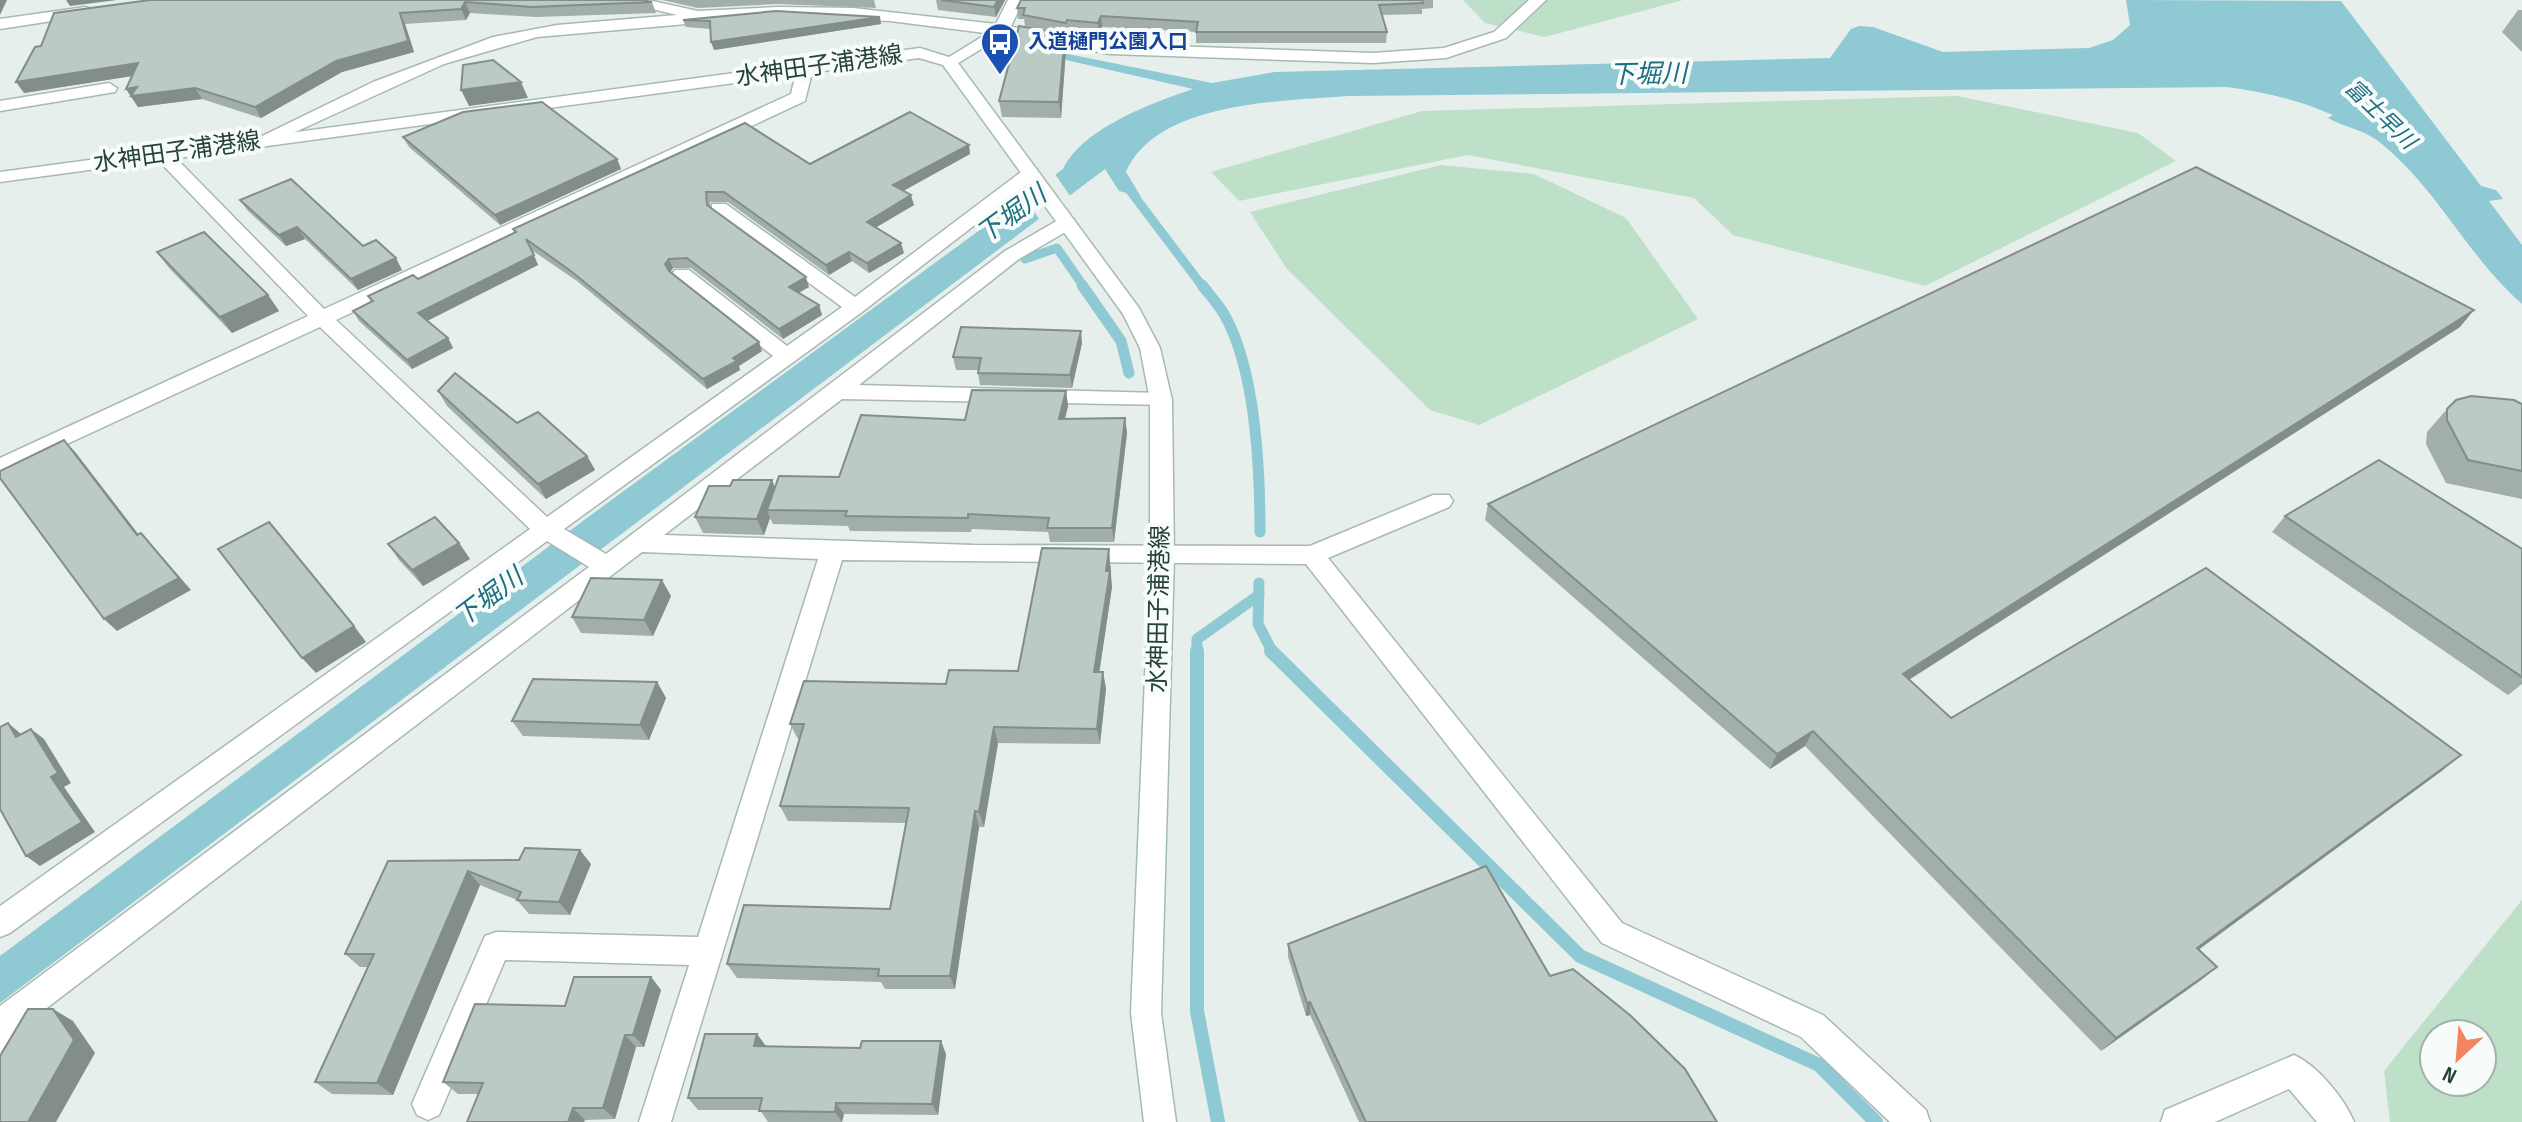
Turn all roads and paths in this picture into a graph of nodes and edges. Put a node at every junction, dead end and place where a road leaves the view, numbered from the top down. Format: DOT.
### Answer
graph roads {
  1 [pos="624,0"];
  2 [pos="1016,0"];
  3 [pos="1538,0"];
  4 [pos="110,9"];
  5 [pos="702,15"];
  6 [pos="0,24"];
  7 [pos="1001,30"];
  8 [pos="949,62"];
  9 [pos="805,68"];
  10 [pos="109,88"];
  11 [pos="0,106"];
  12 [pos="263,140"];
  13 [pos="162,154"];
  14 [pos="1034,176"];
  15 [pos="0,177"];
  16 [pos="719,208"];
  17 [pos="1063,217"];
  18 [pos="682,274"];
  19 [pos="855,307"];
  20 [pos="321,317"];
  21 [pos="786,355"];
  22 [pos="837,392"];
  23 [pos="1161,400"];
  24 [pos="0,467"];
  25 [pos="1441,501"];
  26 [pos="544,528"];
  27 [pos="637,543"];
  28 [pos="832,552"];
  29 [pos="1312,555"];
  30 [pos="1162,557"];
  31 [pos="607,566"];
  32 [pos="0,923"];
  33 [pos="708,951"];
  34 [pos="31,1001"];
  35 [pos="0,1025"];
  36 [pos="0,1051"];
  37 [pos="428,1104"];
  38 [pos="655,1122"];
  39 [pos="1160,1122"];
  40 [pos="1914,1122"];
  41 [pos="2177,1122"];
  42 [pos="2338,1122"];
  1 -- 5 [label="street"];
  2 -- 7 [label="street"];
  3 -- 7 [label="street"];
  4 -- 6 [label="street"];
  5 -- 7 [label="street"];
  5 -- 12 [label="street"];
  7 -- 8 [label="street"];
  8 -- 9 [label="street, 水神田子浦港線"];
  8 -- 14 [label="street, 水神田子浦港線"];
  9 -- 12 [label="street, 水神田子浦港線"];
  9 -- 20 [label="street"];
  10 -- 11 [label="street"];
  12 -- 13 [label="street, 水神田子浦港線"];
  13 -- 15 [label="street, 水神田子浦港線"];
  13 -- 20 [label="street"];
  14 -- 17 [label="street, 水神田子浦港線"];
  14 -- 19 [label="street"];
  16 -- 19 [label="street"];
  17 -- 22 [label="street"];
  17 -- 23 [label="street, 水神田子浦港線"];
  18 -- 21 [label="street"];
  19 -- 21 [label="street"];
  20 -- 24 [label="street"];
  20 -- 26 [label="street"];
  21 -- 26 [label="street"];
  22 -- 23 [label="street"];
  22 -- 27 [label="street"];
  23 -- 30 [label="street, 水神田子浦港線"];
  25 -- 29 [label="street"];
  26 -- 31 [label="street"];
  26 -- 32 [label="street"];
  27 -- 28 [label="street"];
  27 -- 31 [label="street"];
  28 -- 30 [label="street"];
  28 -- 33 [label="street"];
  29 -- 30 [label="street"];
  29 -- 40 [label="street"];
  30 -- 39 [label="street, 水神田子浦港線"];
  31 -- 34 [label="street"];
  33 -- 37 [label="street"];
  33 -- 38 [label="street"];
  34 -- 35 [label="street"];
  34 -- 36 [label="street"];
  41 -- 42 [label="street"];
}
